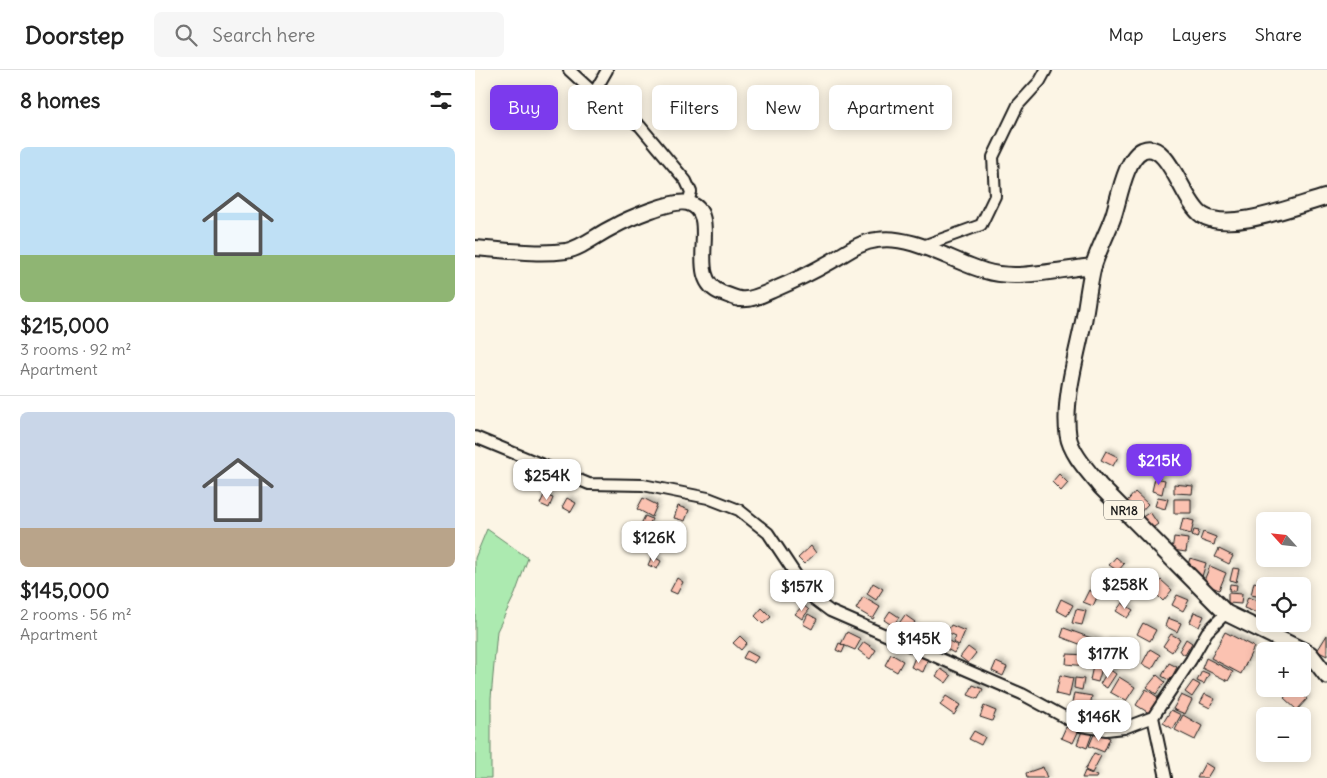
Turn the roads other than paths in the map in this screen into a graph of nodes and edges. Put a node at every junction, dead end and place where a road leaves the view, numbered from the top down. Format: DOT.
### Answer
graph roads {
  1 [pos="569,70"];
  2 [pos="607,70"];
  3 [pos="1046,70"];
  4 [pos="586,85"];
  5 [pos="598,85"];
  6 [pos="642,128"];
  7 [pos="1327,198"];
  8 [pos="688,203"];
  9 [pos="919,247"];
  10 [pos="475,248"];
  11 [pos="1093,266"];
  12 [pos="475,437"];
  13 [pos="1226,613"];
  14 [pos="1327,676"];
  15 [pos="1153,717"];
  16 [pos="1166,778"];
  1 -- 4 [label="street"];
  2 -- 5 [label="street"];
  3 -- 9 [label="street"];
  6 -- 8 [label="street"];
  7 -- 11 [label="main road, NR18"];
  8 -- 9 [label="main road"];
  8 -- 10 [label="main road"];
  9 -- 11 [label="main road"];
  11 -- 13 [label="main road, NR18"];
  12 -- 15 [label="street"];
  13 -- 14 [label="main road, NR18"];
  13 -- 15 [label="street"];
  15 -- 16 [label="street"];
}
